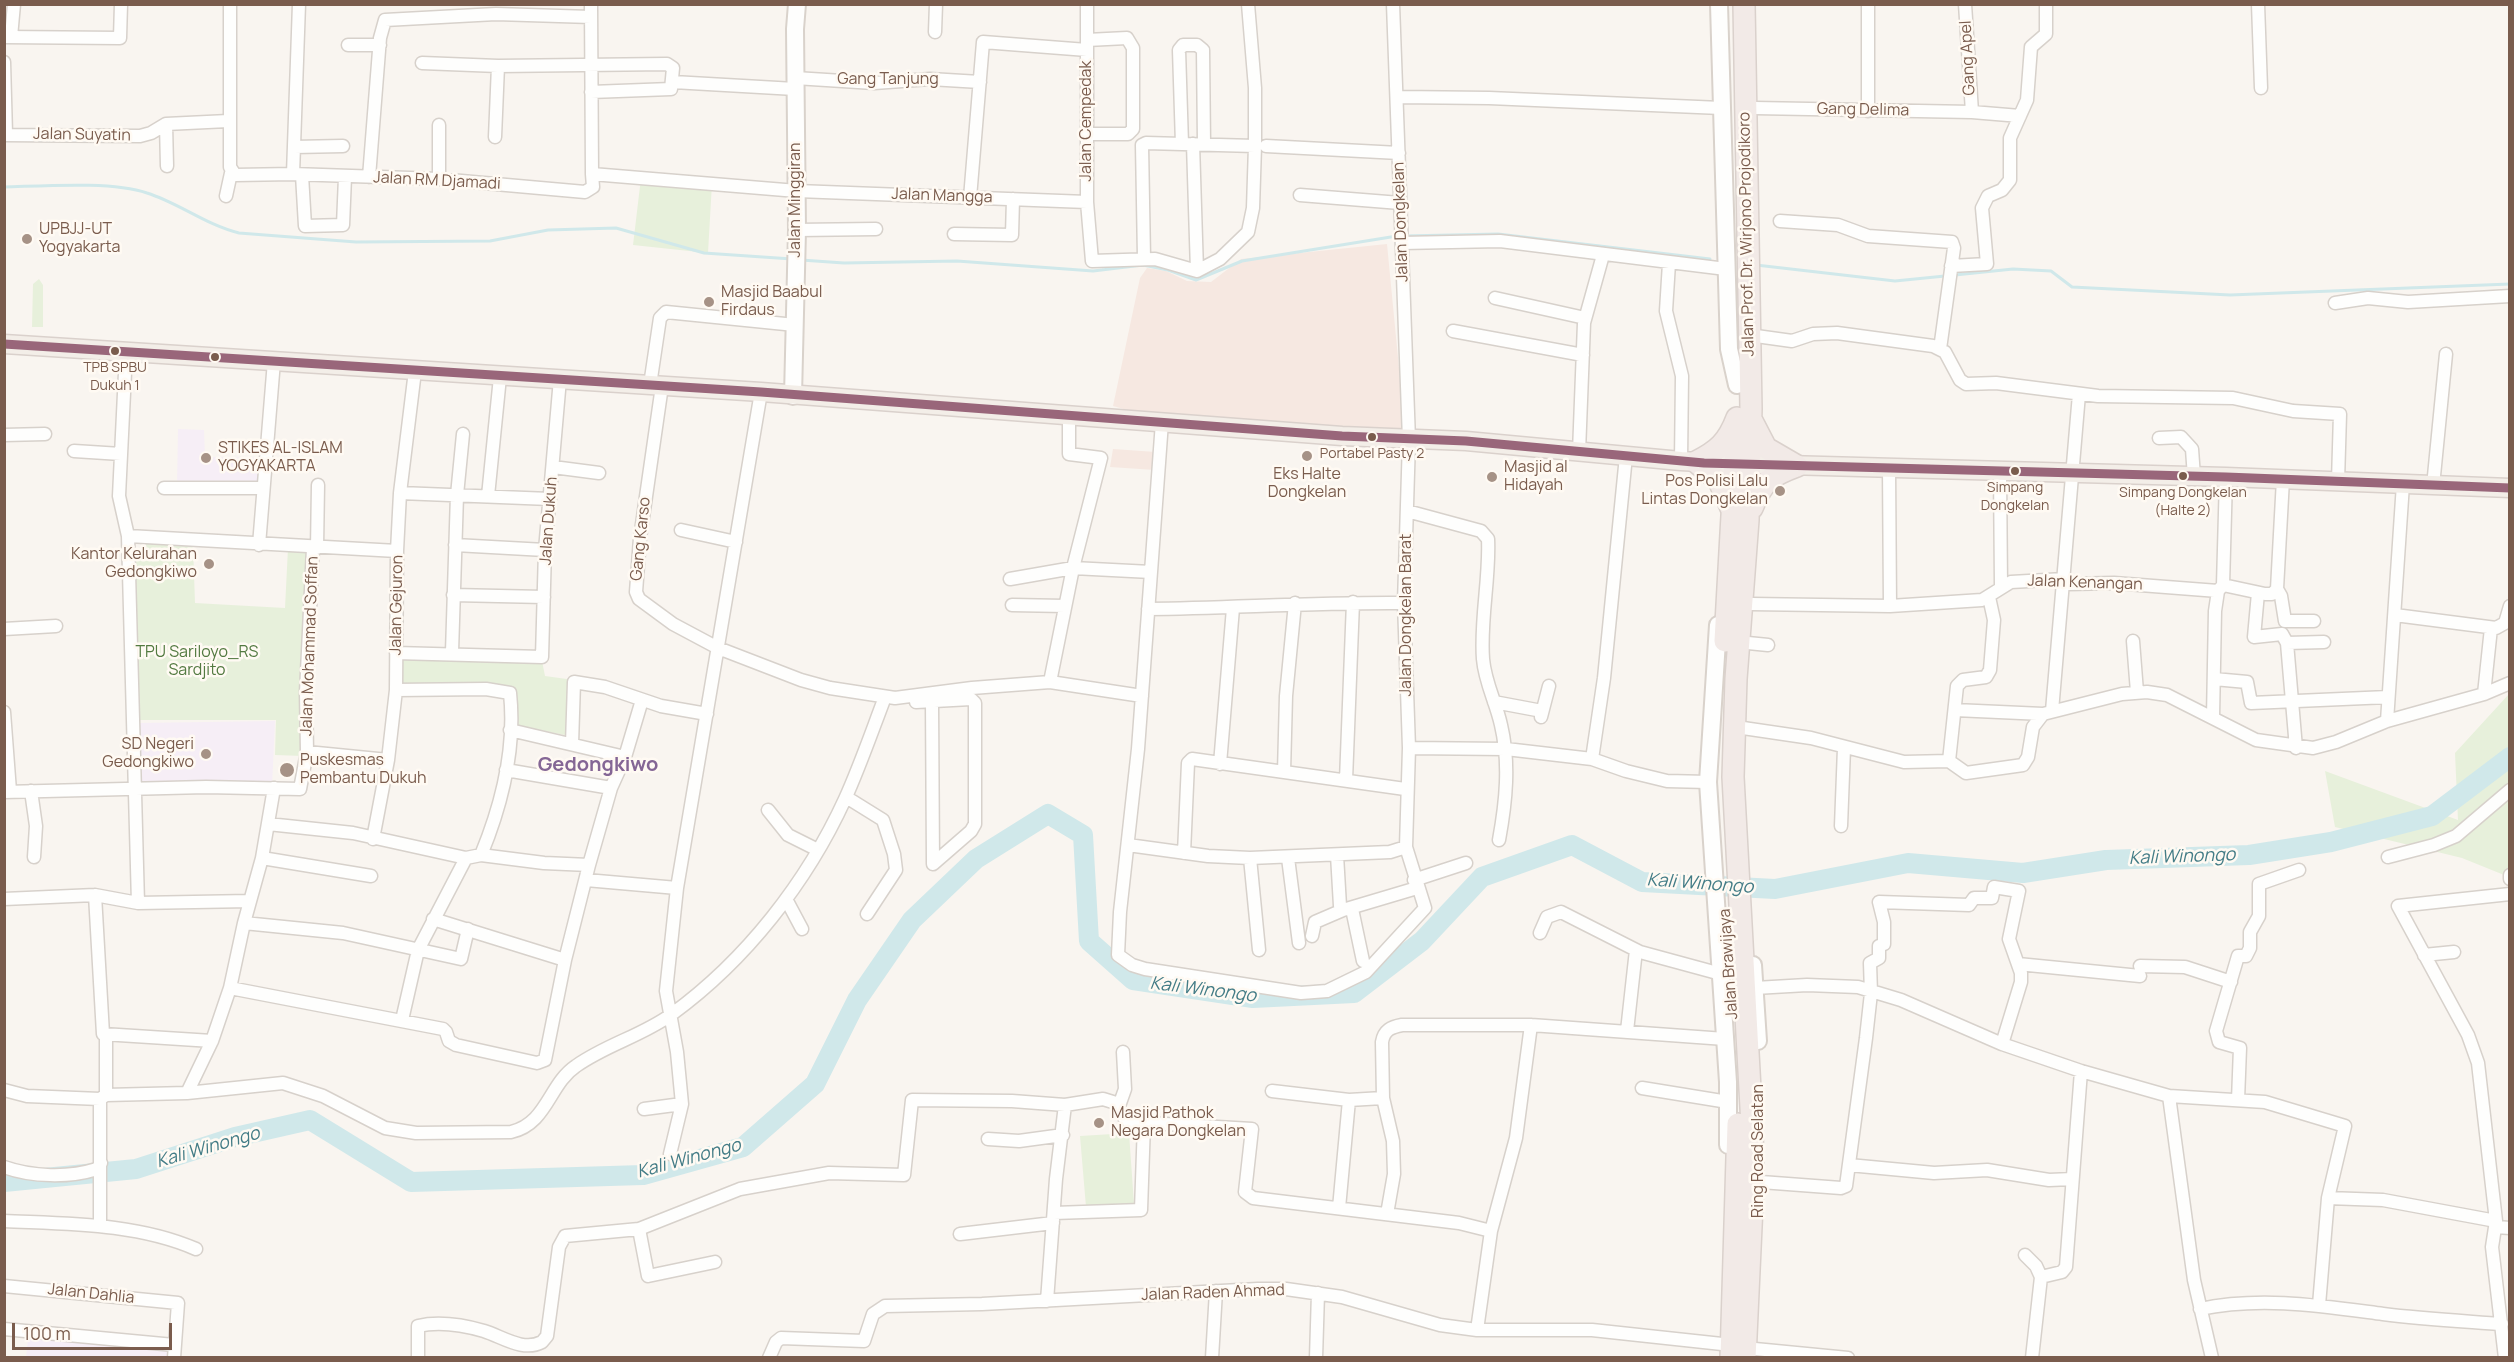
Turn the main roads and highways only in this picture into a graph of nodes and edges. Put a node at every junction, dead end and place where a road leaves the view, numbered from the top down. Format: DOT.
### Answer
graph roads {
  1 [pos="1730,4"];
  2 [pos="1744,4"];
  3 [pos="4,344"];
  4 [pos="1744,418"];
  5 [pos="1689,462"];
  6 [pos="1736,464"];
  7 [pos="1797,466"];
  8 [pos="2510,488"];
  9 [pos="1741,516"];
  10 [pos="1738,557"];
  11 [pos="1727,846"];
  12 [pos="1735,947"];
  13 [pos="1725,1353"];
  14 [pos="1752,1355"];
  1 -- 4 [label="highway, Jalan Prof. Dr. Wirjono Projodikoro"];
  2 -- 4 [label="highway, Jalan Prof. Dr. Wirjono Projodikoro"];
  3 -- 5 [label="main road"];
  4 -- 5 [label="highway"];
  4 -- 6 [label="highway, Jalan Prof. Dr. Wirjono Projodikoro"];
  4 -- 7 [label="highway"];
  5 -- 6 [label="main road"];
  5 -- 9 [label="highway"];
  6 -- 7 [label="main road"];
  6 -- 9 [label="highway, Jalan Brawijaya"];
  7 -- 8 [label="main road"];
  7 -- 9 [label="highway"];
  9 -- 10 [label="highway, Jalan Brawijaya"];
  10 -- 11 [label="highway, Jalan Brawijaya"];
  10 -- 11 [label="highway, Jalan Brawijaya"];
  11 -- 12 [label="highway, Jalan Brawijaya"];
  12 -- 13 [label="highway, Jalan Brawijaya"];
  12 -- 14 [label="highway, Jalan Brawijaya"];
}
